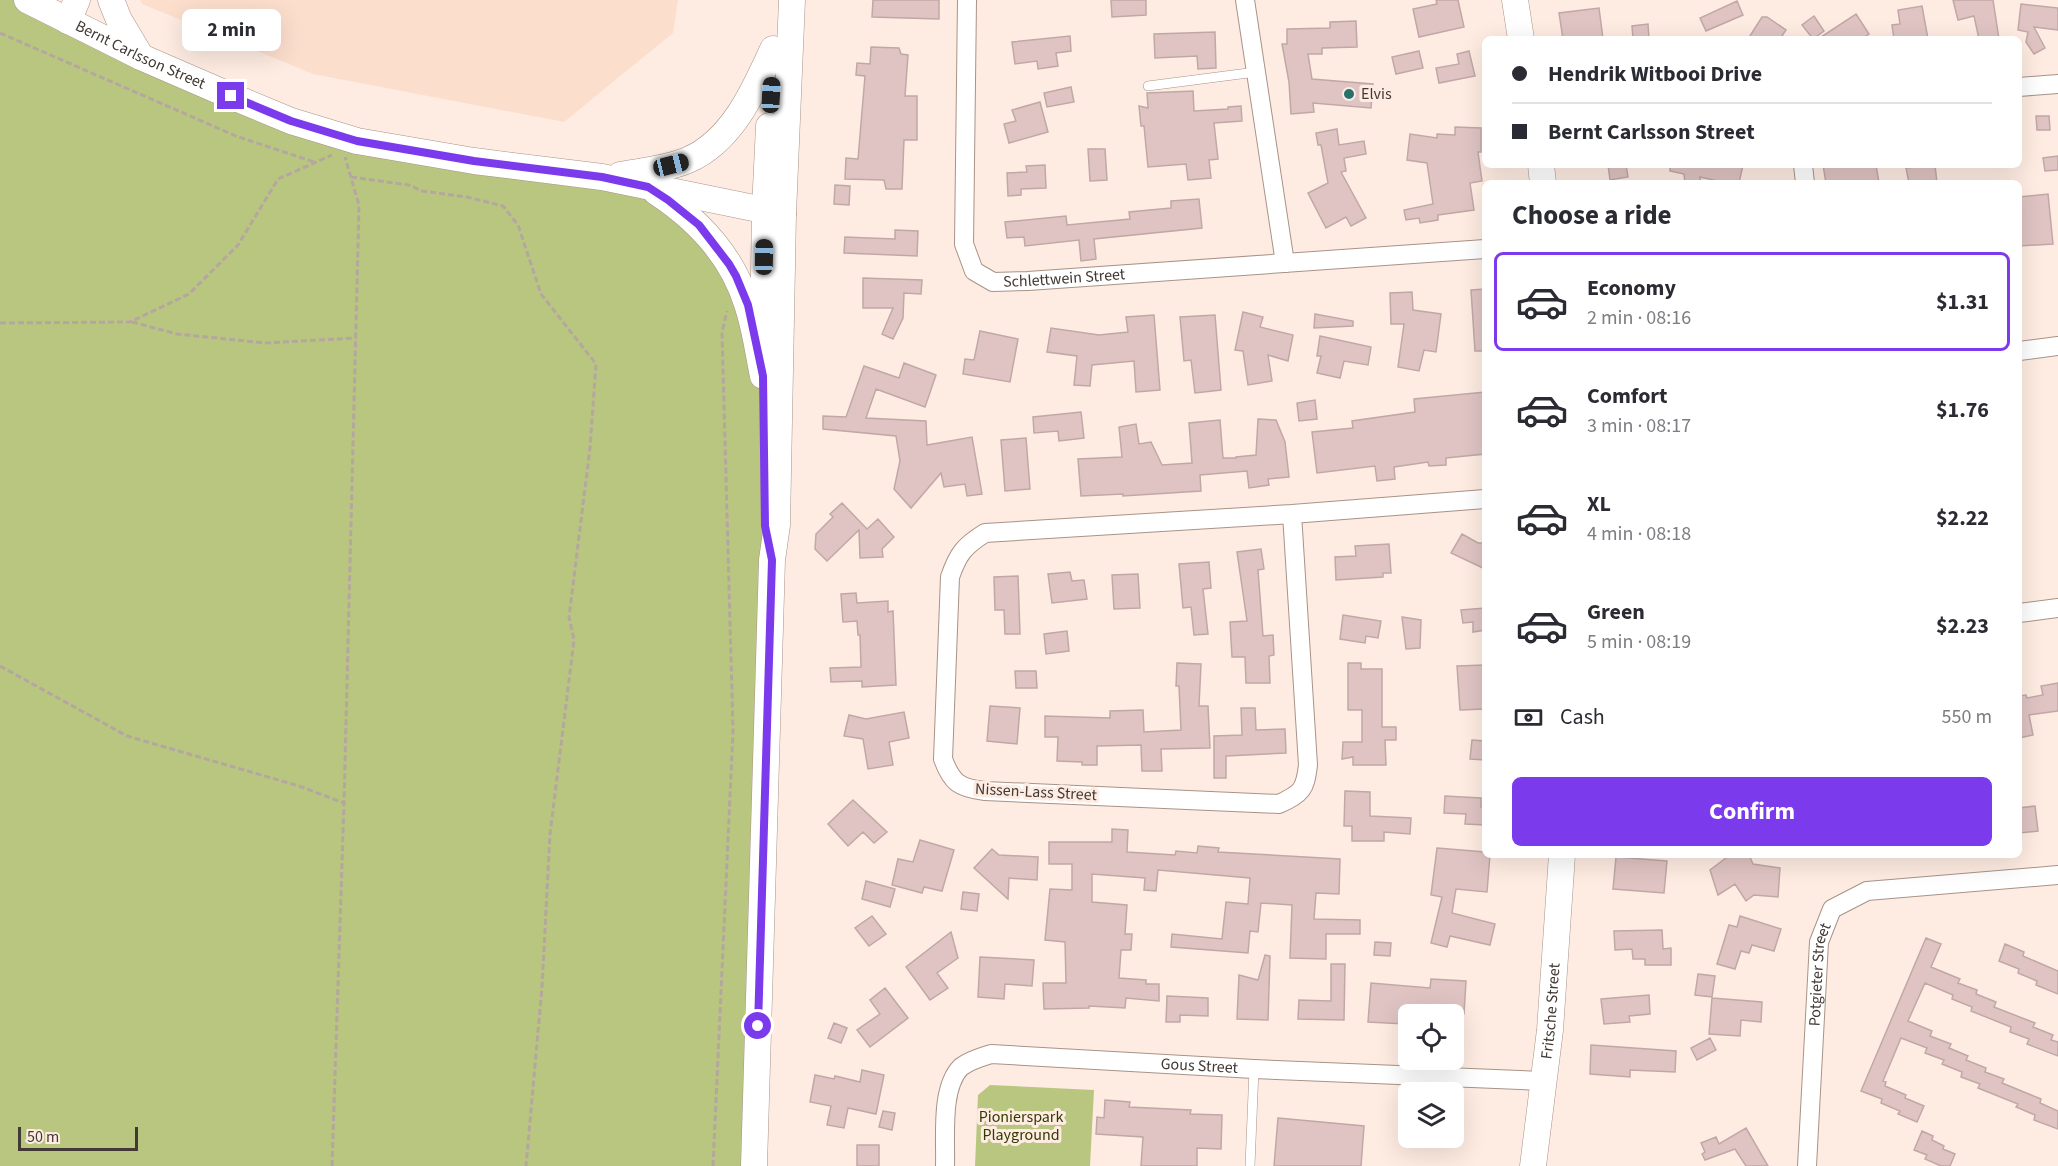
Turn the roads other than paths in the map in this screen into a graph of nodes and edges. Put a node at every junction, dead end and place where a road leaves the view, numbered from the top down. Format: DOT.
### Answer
graph roads {
  1 [pos="27,0"];
  2 [pos="111,0"];
  3 [pos="776,0"];
  4 [pos="792,0"];
  5 [pos="967,0"];
  6 [pos="1245,0"];
  7 [pos="1515,0"];
  8 [pos="73,11"];
  9 [pos="1521,36"];
  10 [pos="773,50"];
  11 [pos="141,57"];
  12 [pos="1256,72"];
  13 [pos="2058,84"];
  14 [pos="1148,86"];
  15 [pos="2022,87"];
  16 [pos="602,177"];
  17 [pos="648,187"];
  18 [pos="774,211"];
  19 [pos="1482,249"];
  20 [pos="1285,262"];
  21 [pos="2058,346"];
  22 [pos="2022,351"];
  23 [pos="763,376"];
  24 [pos="1482,499"];
  25 [pos="1292,513"];
  26 [pos="772,560"];
  27 [pos="2058,608"];
  28 [pos="2022,613"];
  29 [pos="1562,858"];
  30 [pos="2058,875"];
  31 [pos="1254,1069"];
  32 [pos="1543,1081"];
  33 [pos="754,1166"];
  34 [pos="945,1166"];
  35 [pos="1250,1166"];
  36 [pos="1533,1166"];
  37 [pos="1807,1166"];
  1 -- 8 [label="main road, Bernt Carlsson Street"];
  2 -- 11 [label="main road"];
  3 -- 10 [label="main road"];
  4 -- 18 [label="main road"];
  5 -- 20 [label="street, Schlettwein Street"];
  6 -- 12 [label="street"];
  7 -- 9 [label="main road"];
  8 -- 11 [label="main road, Bernt Carlsson Street"];
  10 -- 16 [label="main road"];
  10 -- 18 [label="main road"];
  11 -- 16 [label="main road, Bernt Carlsson Street"];
  12 -- 14 [label="lane"];
  12 -- 20 [label="street"];
  13 -- 15 [label="street"];
  16 -- 17 [label="main road, Bernt Carlsson Street"];
  17 -- 18 [label="main road, Bernt Carlsson Street"];
  17 -- 23 [label="main road"];
  18 -- 23 [label="main road"];
  18 -- 26 [label="main road"];
  19 -- 20 [label="street, Schlettwein Street"];
  21 -- 22 [label="street"];
  23 -- 26 [label="main road"];
  24 -- 25 [label="street, Nissen-Lass Street"];
  25 -- 25 [label="street, Nissen-Lass Street"];
  26 -- 33 [label="main road"];
  27 -- 28 [label="street"];
  29 -- 32 [label="main road, Fritsche Street"];
  30 -- 37 [label="street, Potgieter Street"];
  31 -- 32 [label="street, Gous Street"];
  31 -- 34 [label="street, Gous Street"];
  31 -- 35 [label="lane"];
  32 -- 36 [label="main road, Fritsche Street"];
}
